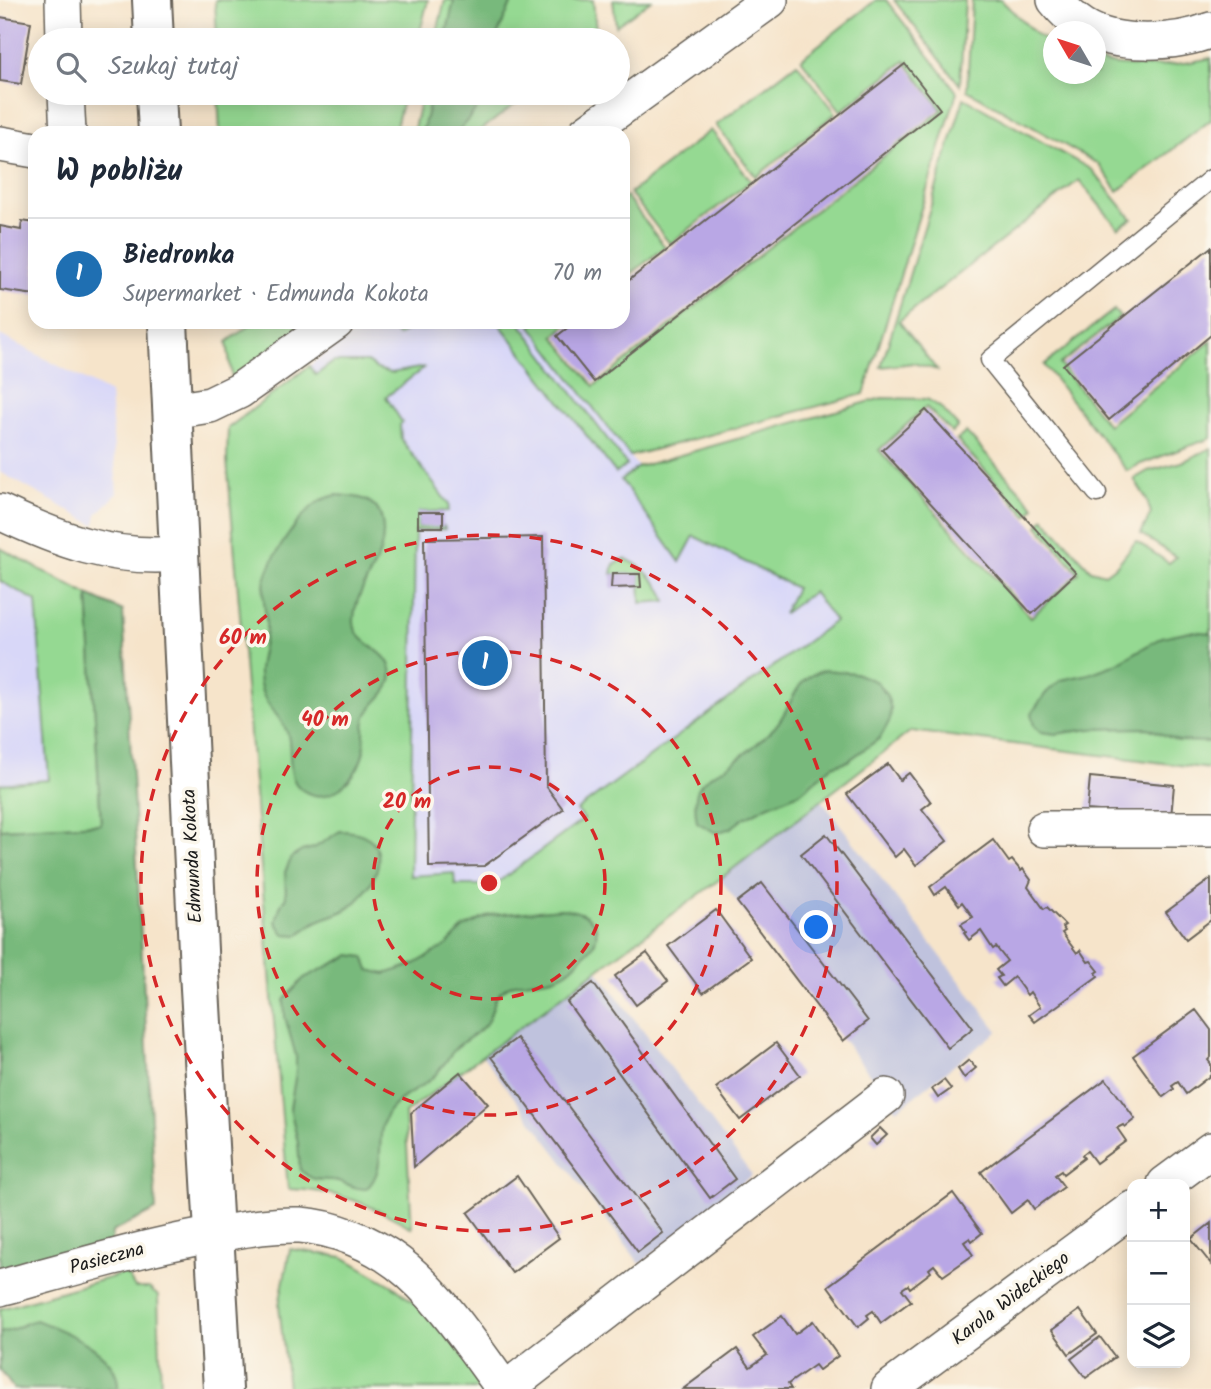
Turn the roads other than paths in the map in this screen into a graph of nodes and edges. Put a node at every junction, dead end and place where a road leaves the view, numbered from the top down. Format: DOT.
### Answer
graph roads {
  1 [pos="63,0"];
  2 [pos="152,0"];
  3 [pos="770,0"];
  4 [pos="1055,0"];
  5 [pos="64,28"];
  6 [pos="153,28"];
  7 [pos="1211,30"];
  8 [pos="630,101"];
  9 [pos="67,105"];
  10 [pos="157,105"];
  11 [pos="625,105"];
  12 [pos="68,126"];
  13 [pos="158,126"];
  14 [pos="596,126"];
  15 [pos="0,145"];
  16 [pos="28,149"];
  17 [pos="1211,179"];
  18 [pos="168,329"];
  19 [pos="326,329"];
  20 [pos="172,411"];
  21 [pos="1097,493"];
  22 [pos="0,512"];
  23 [pos="178,554"];
  24 [pos="1044,829"];
  25 [pos="1211,829"];
  26 [pos="886,1096"];
  27 [pos="1211,1150"];
  28 [pos="1172,1179"];
  29 [pos="1127,1213"];
  30 [pos="214,1234"];
  31 [pos="0,1288"];
  32 [pos="223,1389"];
  33 [pos="505,1389"];
  34 [pos="889,1389"];
  1 -- 5 [label="street"];
  2 -- 6 [label="street"];
  3 -- 8 [label="street"];
  4 -- 7 [label="street"];
  9 -- 12 [label="street"];
  10 -- 13 [label="street"];
  11 -- 14 [label="street"];
  15 -- 16 [label="street"];
  17 -- 21 [label="lane"];
  18 -- 20 [label="street, Edmunda Kokota"];
  19 -- 20 [label="street"];
  20 -- 23 [label="street, Edmunda Kokota"];
  22 -- 23 [label="street"];
  23 -- 30 [label="street, Edmunda Kokota"];
  24 -- 25 [label="street"];
  26 -- 33 [label="street"];
  27 -- 28 [label="street"];
  29 -- 34 [label="street, Karola Wideckiego"];
  30 -- 31 [label="street, Pasieczna"];
  30 -- 32 [label="street, Edmunda Kokota"];
  30 -- 33 [label="street, Pasieczna"];
}
